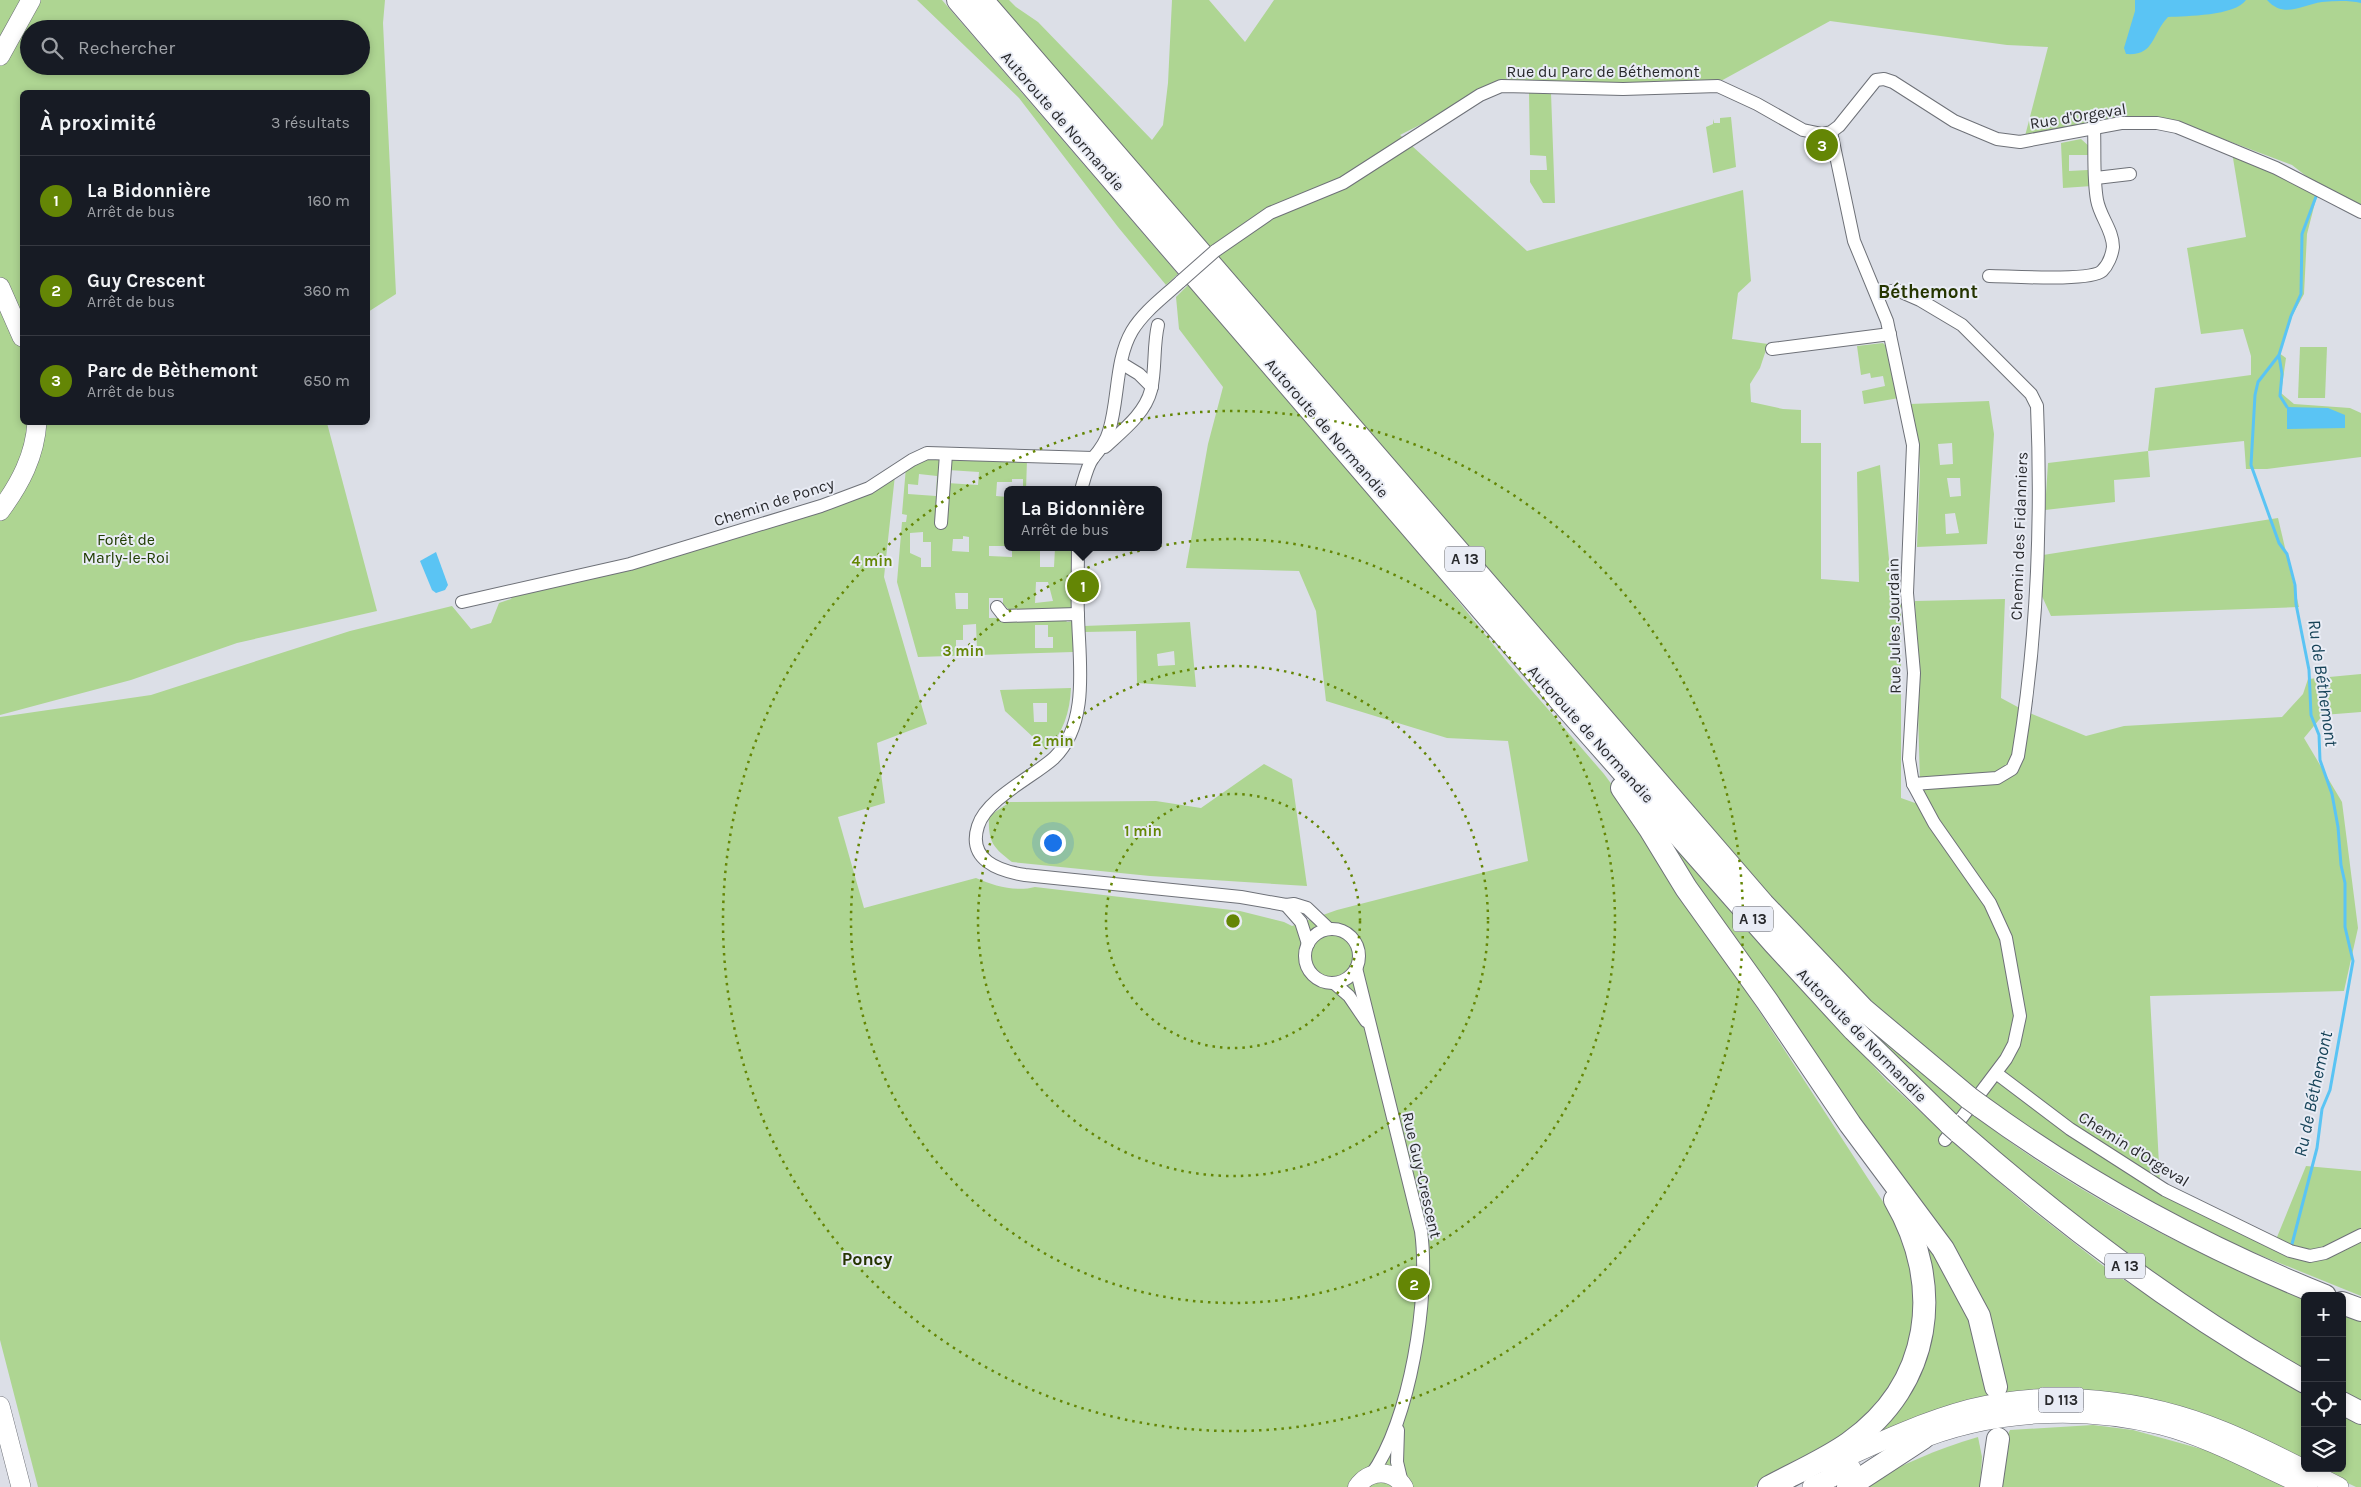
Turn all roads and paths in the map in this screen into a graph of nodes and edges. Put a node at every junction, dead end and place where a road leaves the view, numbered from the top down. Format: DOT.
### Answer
graph roads {
  1 [pos="32,0"];
  2 [pos="958,0"];
  3 [pos="982,0"];
  4 [pos="21,20"];
  5 [pos="20,21"];
  6 [pos="0,56"];
  7 [pos="2094,128"];
  8 [pos="1831,132"];
  9 [pos="2130,174"];
  10 [pos="2096,178"];
  11 [pos="2361,212"];
  12 [pos="1989,276"];
  13 [pos="0,287"];
  14 [pos="1877,294"];
  15 [pos="1158,325"];
  16 [pos="20,332"];
  17 [pos="1890,334"];
  18 [pos="1772,350"];
  19 [pos="1121,363"];
  20 [pos="1152,387"];
  21 [pos="37,425"];
  22 [pos="946,454"];
  23 [pos="1096,455"];
  24 [pos="1083,486"];
  25 [pos="0,511"];
  26 [pos="942,523"];
  27 [pos="1078,551"];
  28 [pos="462,602"];
  29 [pos="997,607"];
  30 [pos="1078,614"];
  31 [pos="1565,706"];
  32 [pos="1913,784"];
  33 [pos="1286,905"];
  34 [pos="1329,929"];
  35 [pos="1308,944"];
  36 [pos="1356,968"];
  37 [pos="1334,983"];
  38 [pos="1368,1025"];
  39 [pos="1996,1073"];
  40 [pos="1850,1124"];
  41 [pos="1951,1132"];
  42 [pos="2361,1235"];
  43 [pos="2316,1292"];
  44 [pos="2346,1304"];
  45 [pos="2361,1310"];
  46 [pos="2301,1380"];
  47 [pos="1996,1387"];
  48 [pos="2346,1405"];
  49 [pos="0,1406"];
  50 [pos="2361,1414"];
  51 [pos="1398,1422"];
  52 [pos="1923,1438"];
  53 [pos="1998,1439"];
  54 [pos="1371,1475"];
  55 [pos="1403,1485"];
  56 [pos="21,1487"];
  57 [pos="1357,1487"];
  58 [pos="1769,1487"];
  59 [pos="1783,1487"];
  60 [pos="1812,1487"];
  61 [pos="1848,1487"];
  62 [pos="1991,1487"];
  63 [pos="2308,1487"];
  64 [pos="2339,1487"];
  1 -- 4 [label="main road"];
  2 -- 31 [label="highway, Autoroute de Normandie / A 13"];
  3 -- 43 [label="highway, Autoroute de Normandie / A 13"];
  5 -- 6 [label="main road"];
  7 -- 8 [label="street, Rue d'Orgeval"];
  7 -- 10 [label="street"];
  7 -- 11 [label="street, Rue d'Orgeval"];
  8 -- 14 [label="street, Rue Jules Jourdain"];
  8 -- 19 [label="street, Rue du Parc de Béthemont, bridge"];
  9 -- 10 [label="street"];
  10 -- 12 [label="street"];
  13 -- 16 [label="main road"];
  14 -- 17 [label="street, Rue Jules Jourdain"];
  14 -- 32 [label="street, Chemin des Fidanniers"];
  15 -- 20 [label="street"];
  17 -- 18 [label="street"];
  17 -- 32 [label="street, Rue Jules Jourdain"];
  19 -- 20 [label="street"];
  19 -- 23 [label="street, Rue du Parc de Béthemont"];
  20 -- 23 [label="street"];
  21 -- 25 [label="main road"];
  22 -- 23 [label="street, Chemin de Poncy"];
  22 -- 26 [label="street"];
  22 -- 28 [label="street, Chemin de Poncy"];
  23 -- 24 [label="street, Rue du Parc de Béthemont"];
  27 -- 30 [label="street"];
  29 -- 30 [label="street"];
  30 -- 33 [label="street, Rue Guy-Crescent"];
  31 -- 40 [label="highway"];
  31 -- 41 [label="highway, Autoroute de Normandie / A 13"];
  32 -- 39 [label="street, Rue Jules Jourdain"];
  33 -- 34 [label="street, Rue Guy-Crescent"];
  33 -- 35 [label="street, Rue Guy-Crescent"];
  34 -- 35 [label="street"];
  34 -- 36 [label="street, Rue Guy-Crescent"];
  35 -- 37 [label="street, Rue Guy-Crescent"];
  36 -- 37 [label="street"];
  36 -- 38 [label="street, Rue Guy-Crescent"];
  37 -- 38 [label="street, Rue Guy-Crescent"];
  38 -- 51 [label="street, Rue Guy-Crescent"];
  39 -- 41 [label="street, Rue Jules Jourdain"];
  39 -- 42 [label="street, Chemin d'Orgeval"];
  40 -- 47 [label="highway"];
  40 -- 58 [label="highway"];
  41 -- 46 [label="highway, Autoroute de Normandie / A 13"];
  44 -- 45 [label="highway"];
  48 -- 50 [label="highway"];
  49 -- 56 [label="main road"];
  51 -- 54 [label="street, Rue Guy-Crescent"];
  51 -- 55 [label="street, Rue Guy-Crescent"];
  52 -- 60 [label="main road, D 113"];
  52 -- 61 [label="highway"];
  52 -- 63 [label="main road, D 113"];
  53 -- 62 [label="highway"];
  54 -- 55 [label="street"];
  54 -- 57 [label="street"];
  59 -- 64 [label="main road, D 113"];
}
